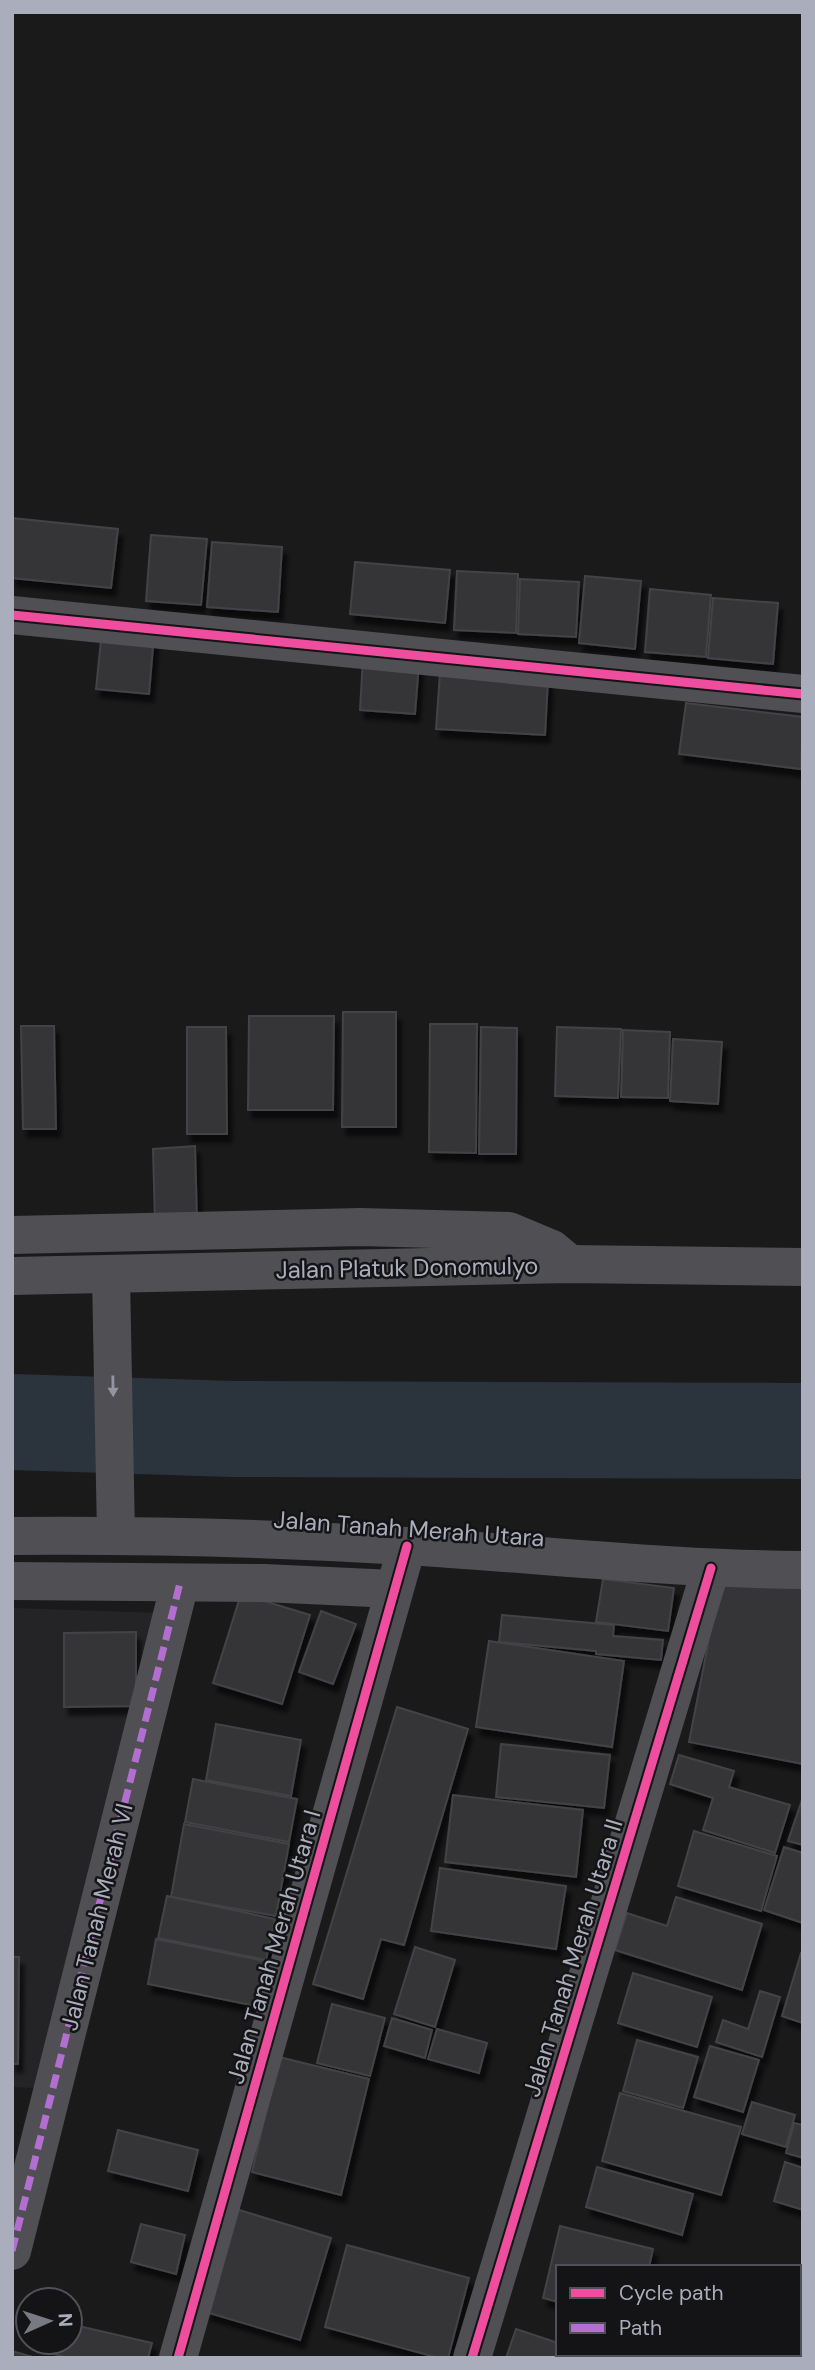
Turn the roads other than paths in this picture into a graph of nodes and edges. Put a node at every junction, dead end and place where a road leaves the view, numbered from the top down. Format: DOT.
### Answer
graph roads {
  1 [pos="12,615"];
  2 [pos="803,694"];
  3 [pos="12,1235"];
  4 [pos="570,1264"];
  5 [pos="803,1267"];
  6 [pos="12,1276"];
  7 [pos="111,1276"];
  8 [pos="116,1518"];
  9 [pos="12,1536"];
  10 [pos="407,1546"];
  11 [pos="710,1569"];
  12 [pos="803,1570"];
  13 [pos="12,1581"];
  14 [pos="180,1583"];
  15 [pos="394,1590"];
  16 [pos="12,2251"];
  17 [pos="178,2358"];
  18 [pos="472,2358"];
  1 -- 2 [label="street"];
  3 -- 4 [label="street"];
  4 -- 5 [label="street, Jalan Platuk Donomulyo"];
  4 -- 7 [label="street, Jalan Platuk Donomulyo"];
  6 -- 7 [label="street, Jalan Platuk Donomulyo"];
  7 -- 8 [label="street, one-way"];
  8 -- 9 [label="street, Jalan Tanah Merah Utara"];
  8 -- 10 [label="street, Jalan Tanah Merah Utara"];
  10 -- 11 [label="street, Jalan Tanah Merah Utara"];
  10 -- 15 [label="street, Jalan Tanah Merah Utara I"];
  11 -- 12 [label="street, Jalan Tanah Merah Utara"];
  11 -- 18 [label="street, Jalan Tanah Merah Utara II"];
  13 -- 14 [label="street"];
  14 -- 15 [label="street"];
  14 -- 16 [label="street, Jalan Tanah Merah VI"];
  15 -- 17 [label="street, Jalan Tanah Merah Utara I"];
}
